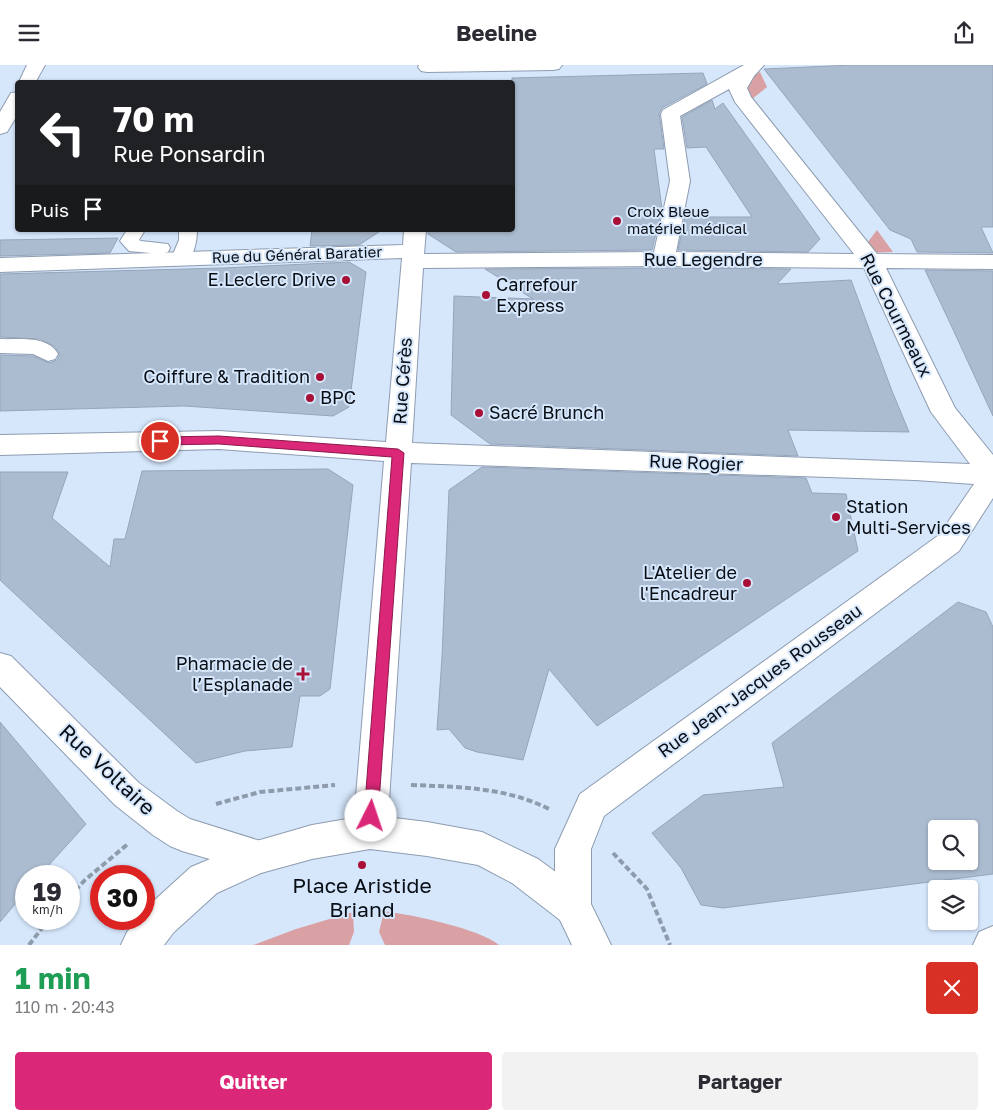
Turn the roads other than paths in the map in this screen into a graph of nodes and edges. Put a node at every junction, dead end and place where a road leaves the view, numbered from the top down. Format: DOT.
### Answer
graph roads {
  1 [pos="36,65"];
  2 [pos="553,65"];
  3 [pos="751,69"];
  4 [pos="427,72"];
  5 [pos="28,80"];
  6 [pos="15,102"];
  7 [pos="0,127"];
  8 [pos="135,232"];
  9 [pos="188,232"];
  10 [pos="414,247"];
  11 [pos="161,248"];
  12 [pos="181,259"];
  13 [pos="664,259"];
  14 [pos="872,262"];
  15 [pos="993,262"];
  16 [pos="0,265"];
  17 [pos="0,346"];
  18 [pos="48,354"];
  19 [pos="0,445"];
  20 [pos="398,453"];
  21 [pos="993,475"];
  22 [pos="0,666"];
  23 [pos="370,832"];
  24 [pos="258,856"];
  25 [pos="573,907"];
  26 [pos="140,945"];
  27 [pos="592,945"];
  1 -- 5 [label="street"];
  2 -- 4 [label="street"];
  3 -- 13 [label="street"];
  3 -- 14 [label="street, Rue Courmeaux"];
  6 -- 7 [label="street"];
  8 -- 11 [label="lane"];
  9 -- 12 [label="lane, Rue du Général Baratier"];
  10 -- 12 [label="street, Rue du Général Baratier"];
  10 -- 13 [label="street, Rue Legendre"];
  10 -- 20 [label="street, Rue Cérès"];
  12 -- 16 [label="street, Rue du Général Baratier"];
  13 -- 14 [label="street, Rue Legendre"];
  14 -- 15 [label="street, Rue Legendre"];
  14 -- 21 [label="street, Rue Courmeaux"];
  17 -- 18 [label="lane"];
  19 -- 20 [label="street, Rue Rogier"];
  20 -- 21 [label="street, Rue Rogier"];
  20 -- 23 [label="street, Rue Cérès"];
  21 -- 25 [label="street, Rue Jean-Jacques Rousseau"];
  22 -- 24 [label="street, Rue Voltaire"];
  23 -- 24 [label="street"];
  23 -- 25 [label="street"];
  24 -- 26 [label="street"];
  25 -- 27 [label="street"];
}
